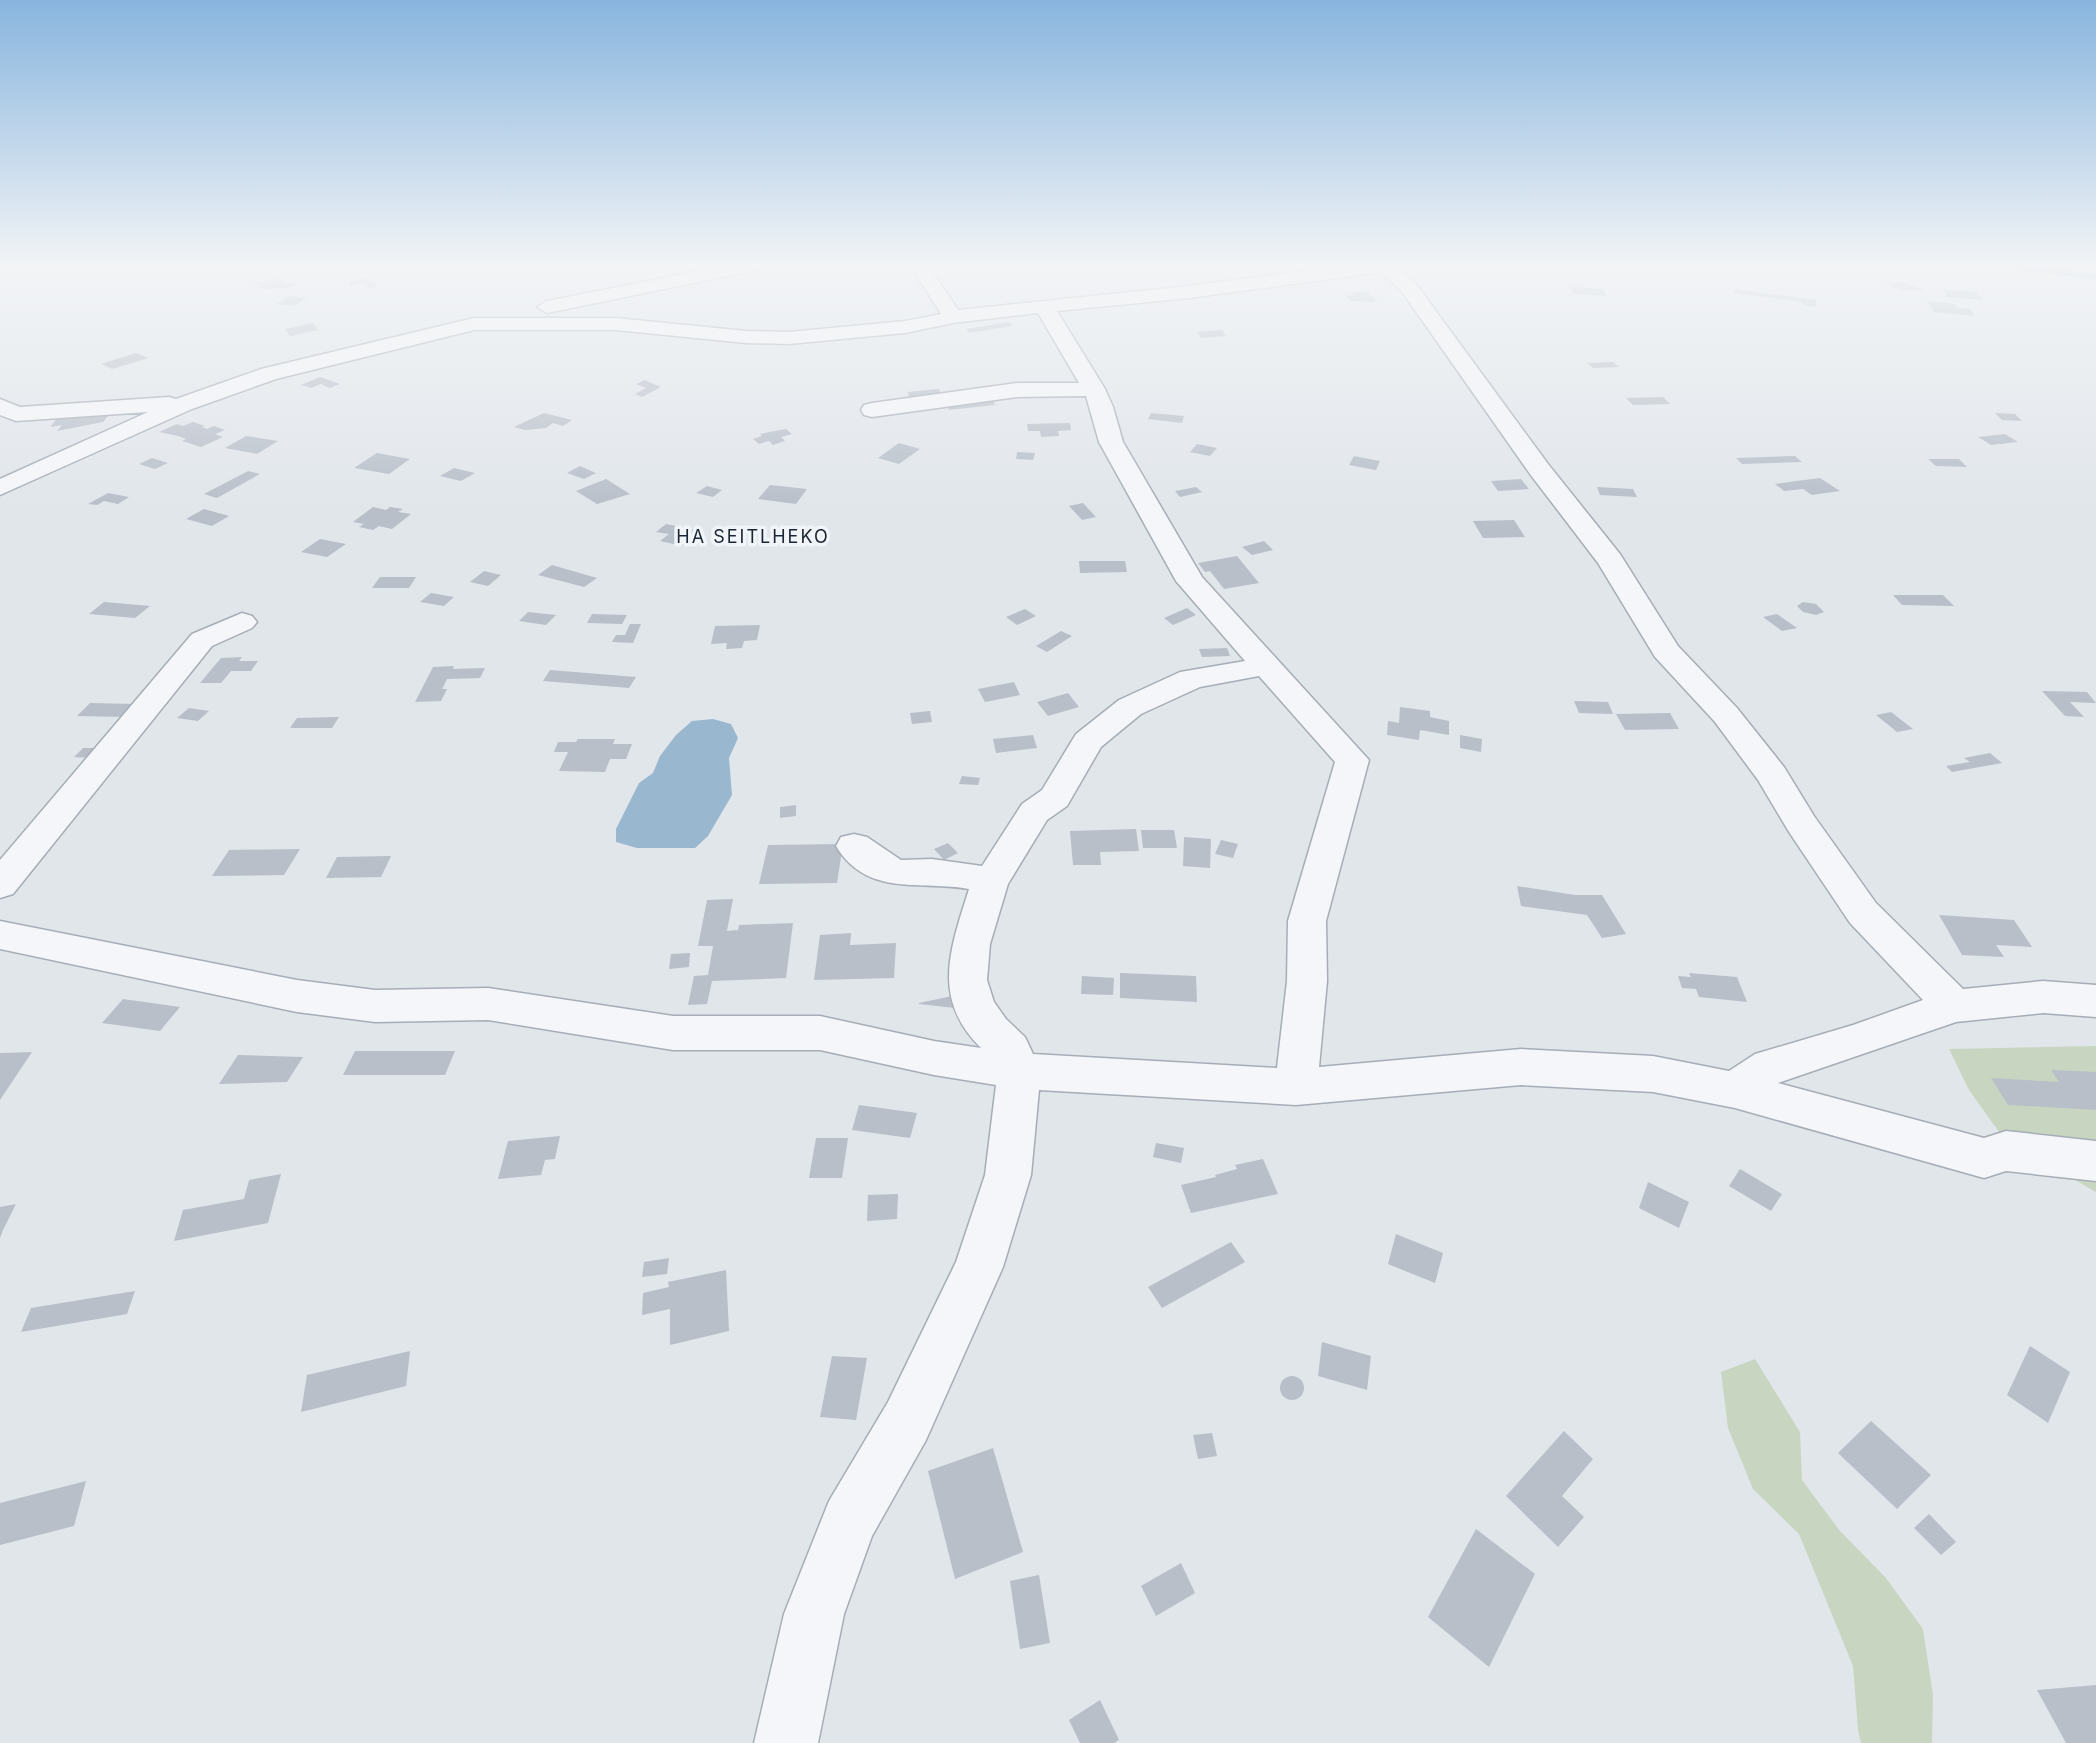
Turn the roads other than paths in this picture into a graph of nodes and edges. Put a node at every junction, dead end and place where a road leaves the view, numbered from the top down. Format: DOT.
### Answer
graph roads {
  1 [pos="382,346"];
  2 [pos="1068,346"];
  3 [pos="1451,346"];
  4 [pos="1094,389"];
  5 [pos="184,404"];
  6 [pos="0,406"];
  7 [pos="872,410"];
  8 [pos="0,488"];
  9 [pos="242,622"];
  10 [pos="1267,666"];
  11 [pos="854,846"];
  12 [pos="990,881"];
  13 [pos="0,885"];
  14 [pos="0,935"];
  15 [pos="2096,1001"];
  16 [pos="1954,1006"];
  17 [pos="1019,1071"];
  18 [pos="1296,1087"];
  19 [pos="1735,1090"];
  20 [pos="2096,1161"];
  21 [pos="786,1743"];
  1 -- 5 [label="street"];
  2 -- 4 [label="street"];
  3 -- 16 [label="street"];
  4 -- 7 [label="street"];
  4 -- 10 [label="street"];
  5 -- 6 [label="street"];
  5 -- 8 [label="street"];
  9 -- 13 [label="street"];
  10 -- 12 [label="street"];
  10 -- 18 [label="street"];
  11 -- 12 [label="street"];
  12 -- 17 [label="street"];
  14 -- 17 [label="street"];
  15 -- 16 [label="street"];
  16 -- 19 [label="street"];
  17 -- 18 [label="street"];
  17 -- 21 [label="street"];
  18 -- 19 [label="street"];
  19 -- 20 [label="street"];
}
